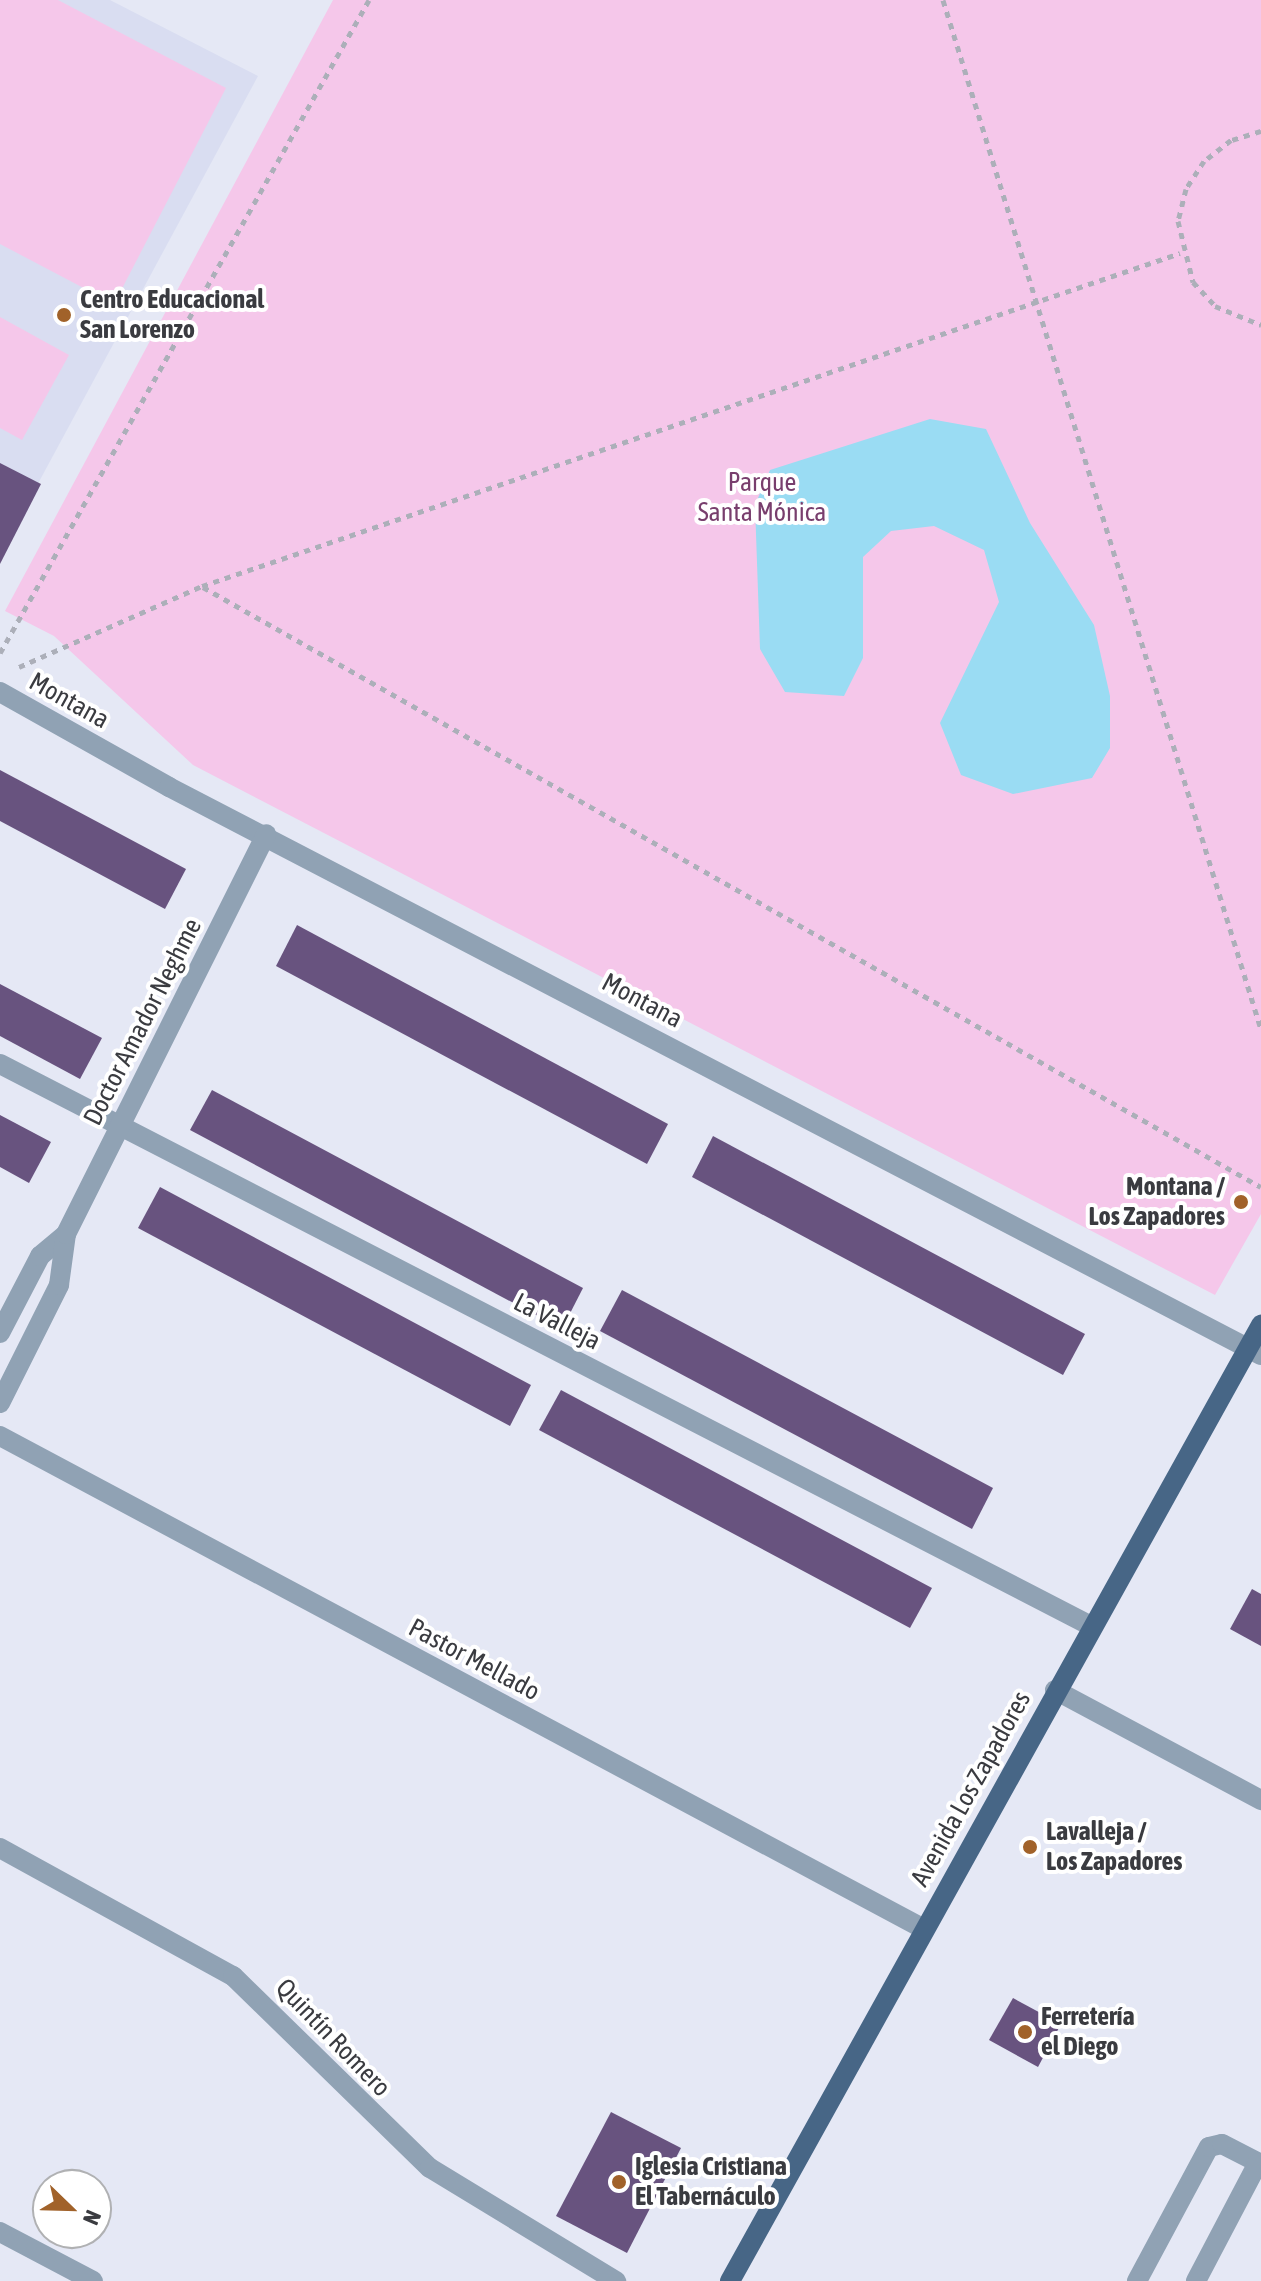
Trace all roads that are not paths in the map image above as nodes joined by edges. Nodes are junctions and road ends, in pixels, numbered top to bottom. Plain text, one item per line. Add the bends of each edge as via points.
1 (0, 692) edge
2 (266, 834) junction
3 (0, 1064) edge
4 (120, 1125) junction
5 (66, 1234) junction
6 (1261, 1325) edge
7 (0, 1333) edge
8 (1254, 1351) edge
9 (0, 1403) edge
10 (0, 1436) edge
11 (1091, 1626) junction
12 (1055, 1690) junction
13 (1261, 1800) edge
14 (0, 1848) edge
15 (924, 1929) junction
16 (1260, 2163) edge
17 (0, 2232) edge
18 (93, 2281) edge
19 (616, 2281) edge
20 (730, 2281) edge
21 (1137, 2281) edge
22 (1196, 2281) edge

1 - 2 street, Montana
2 - 4 street, Doctor Amador Neghme
2 - 8 street, Montana
3 - 4 street, La Valleja
4 - 5 street, Doctor Amador Neghme
4 - 11 street, La Valleja
5 - 7 street, Doctor Amador Neghme via 40,1256
5 - 9 street, Doctor Amador Neghme via 59,1285
6 - 8 main road, Avenida Los Zapadores
8 - 11 main road, Avenida Los Zapadores
10 - 15 street, Pastor Mellado
11 - 12 main road, Avenida Los Zapadores
12 - 13 street
12 - 15 main road, Avenida Los Zapadores
14 - 19 street, Quintín Romero via 233,1976 430,2168
15 - 20 main road, Avenida Los Zapadores
16 - 21 street via 1222,2144 1209,2147
16 - 22 street
17 - 18 street

